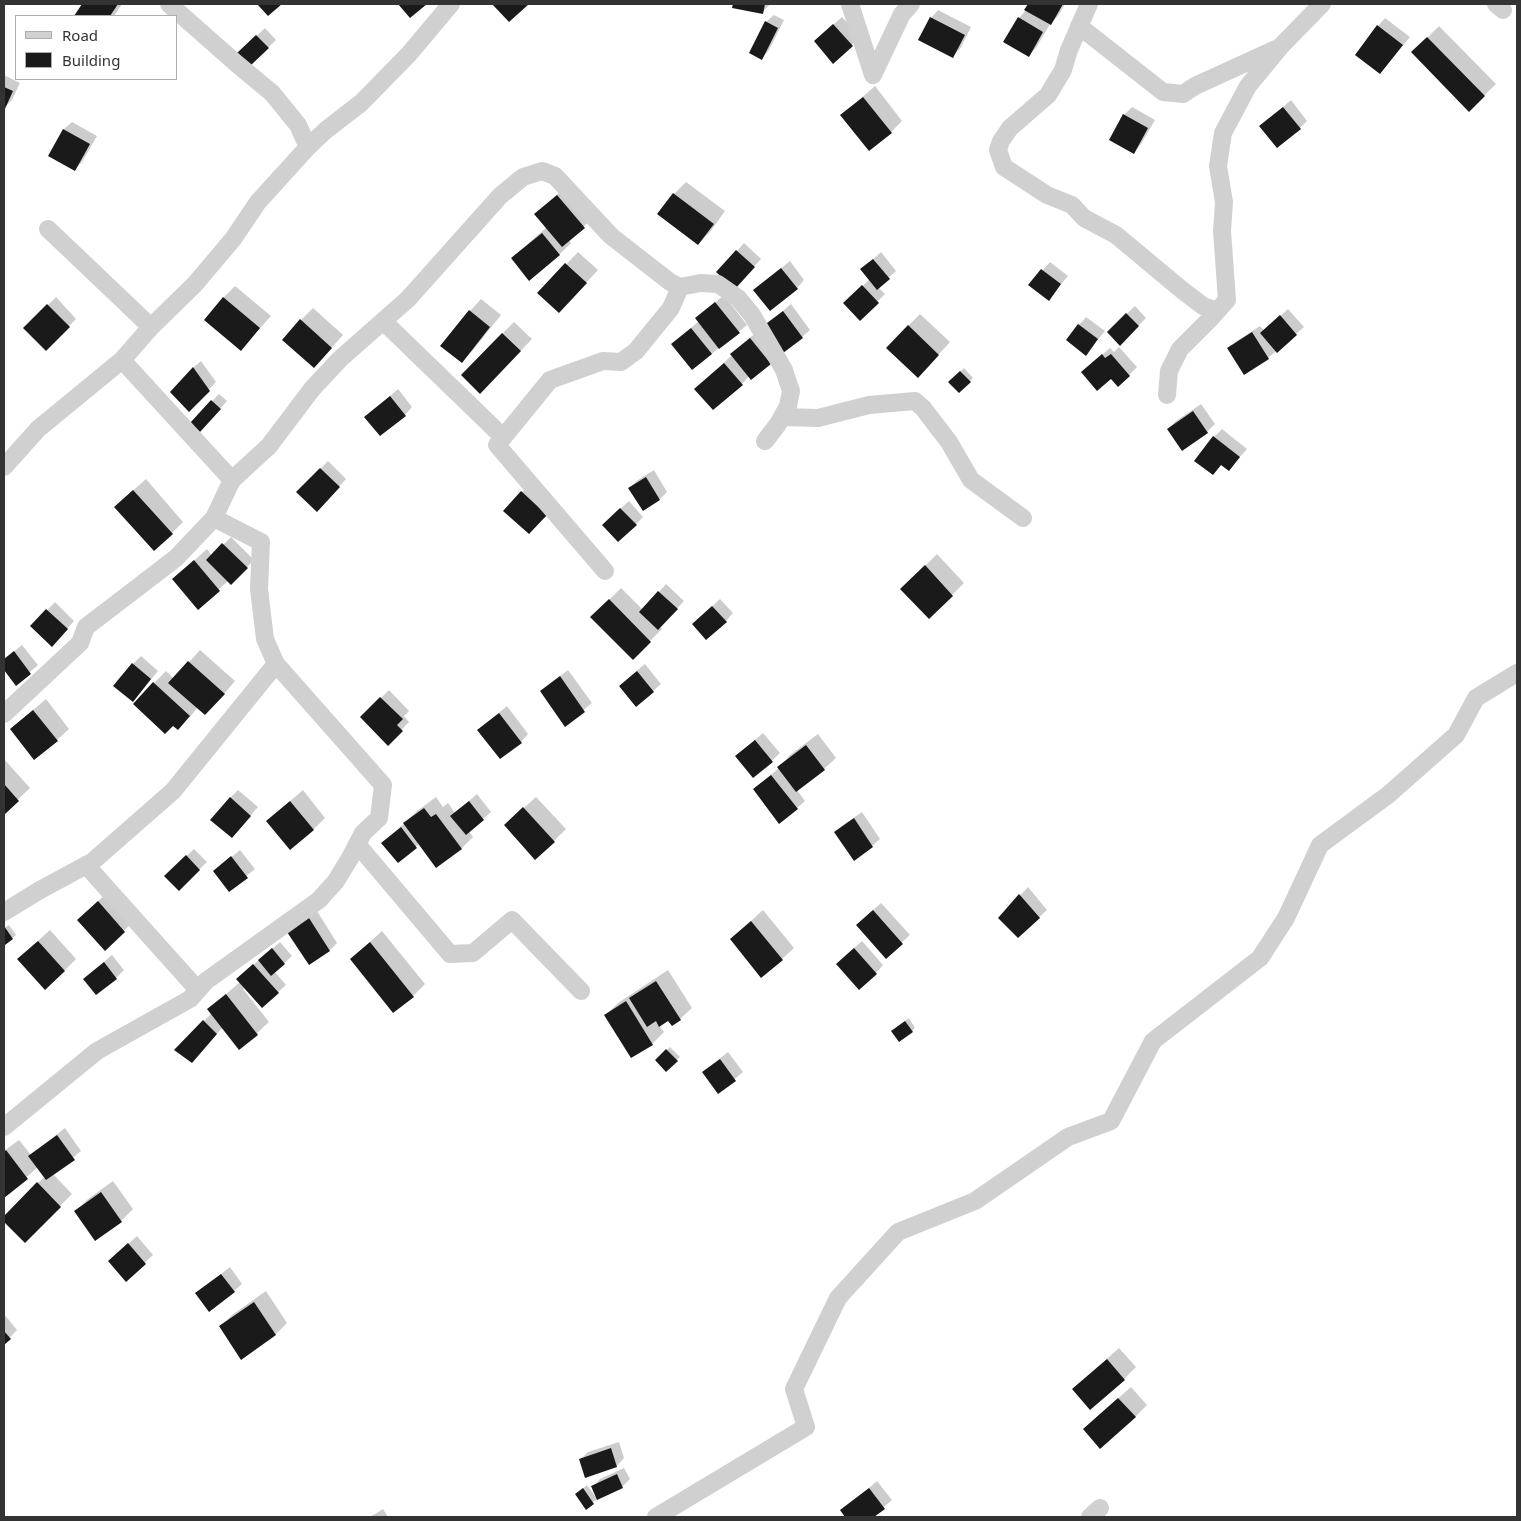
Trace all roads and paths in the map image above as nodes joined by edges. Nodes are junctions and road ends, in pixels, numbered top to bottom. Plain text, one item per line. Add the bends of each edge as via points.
1 (170, 4) edge
2 (450, 4) edge
3 (850, 4) edge
4 (911, 4) edge
5 (1089, 4) edge
6 (1322, 4) edge
7 (1079, 26) junction
8 (1281, 46) junction
9 (308, 147) junction
10 (48, 229) dead end
11 (680, 287) junction
12 (1217, 311) junction
13 (383, 321) junction
14 (152, 327) junction
15 (122, 360) junction
16 (1167, 395) dead end
17 (782, 417) junction
18 (503, 437) junction
19 (764, 441) dead end
20 (4, 467) edge
21 (232, 480) junction
22 (214, 518) junction
23 (1023, 518) dead end
24 (605, 571) dead end
25 (276, 664) junction
26 (1517, 672) edge
27 (4, 714) edge
28 (357, 844) junction
29 (86, 865) junction
30 (4, 912) edge
31 (198, 990) junction
32 (581, 991) dead end
33 (4, 1127) edge
34 (656, 1517) edge

1 - 9 street via 272,93 298,125
2 - 9 street via 409,54 361,103
3 - 4 street via 873,75 902,14
5 - 7 street
6 - 8 street
7 - 8 street via 1163,92 1183,94
7 - 12 street via 1063,70 1048,95 1010,128 1001,141 998,150 1004,167 1047,195 1072,205 1084,218 1116,234 1182,290 1203,306
8 - 12 street via 1248,86 1223,133 1218,166 1224,202 1222,231 1227,300
9 - 14 street via 258,202 233,239 195,284
10 - 14 street
11 - 13 street via 611,236 555,176 542,171 523,177 500,196 408,299
11 - 17 street via 718,284 738,298 784,370 791,391
11 - 18 street via 671,308 636,351 621,362 604,361 550,380
12 - 16 street via 1180,349 1168,371
13 - 18 street
13 - 21 street via 340,359 312,389 270,446
14 - 15 street
15 - 20 street via 38,429
15 - 21 street
17 - 19 street
17 - 23 street via 818,418 869,405 915,402 949,442 971,480
18 - 24 street via 497,445
21 - 22 street
22 - 25 street via 261,542 259,589 265,639
22 - 27 street via 176,558 86,627 80,643
25 - 28 street via 383,785 379,818 363,833
25 - 29 street via 173,791
26 - 34 street via 1476,698 1456,735 1388,795 1320,845 1286,918 1260,958 1153,1041 1111,1121 1068,1138 975,1201 898,1232 838,1298 798,1380 794,1389 806,1428
28 - 31 street via 336,882 319,900
28 - 32 street via 450,954 474,953 512,920
29 - 30 street
29 - 31 street
31 - 33 street via 190,999 96,1051

